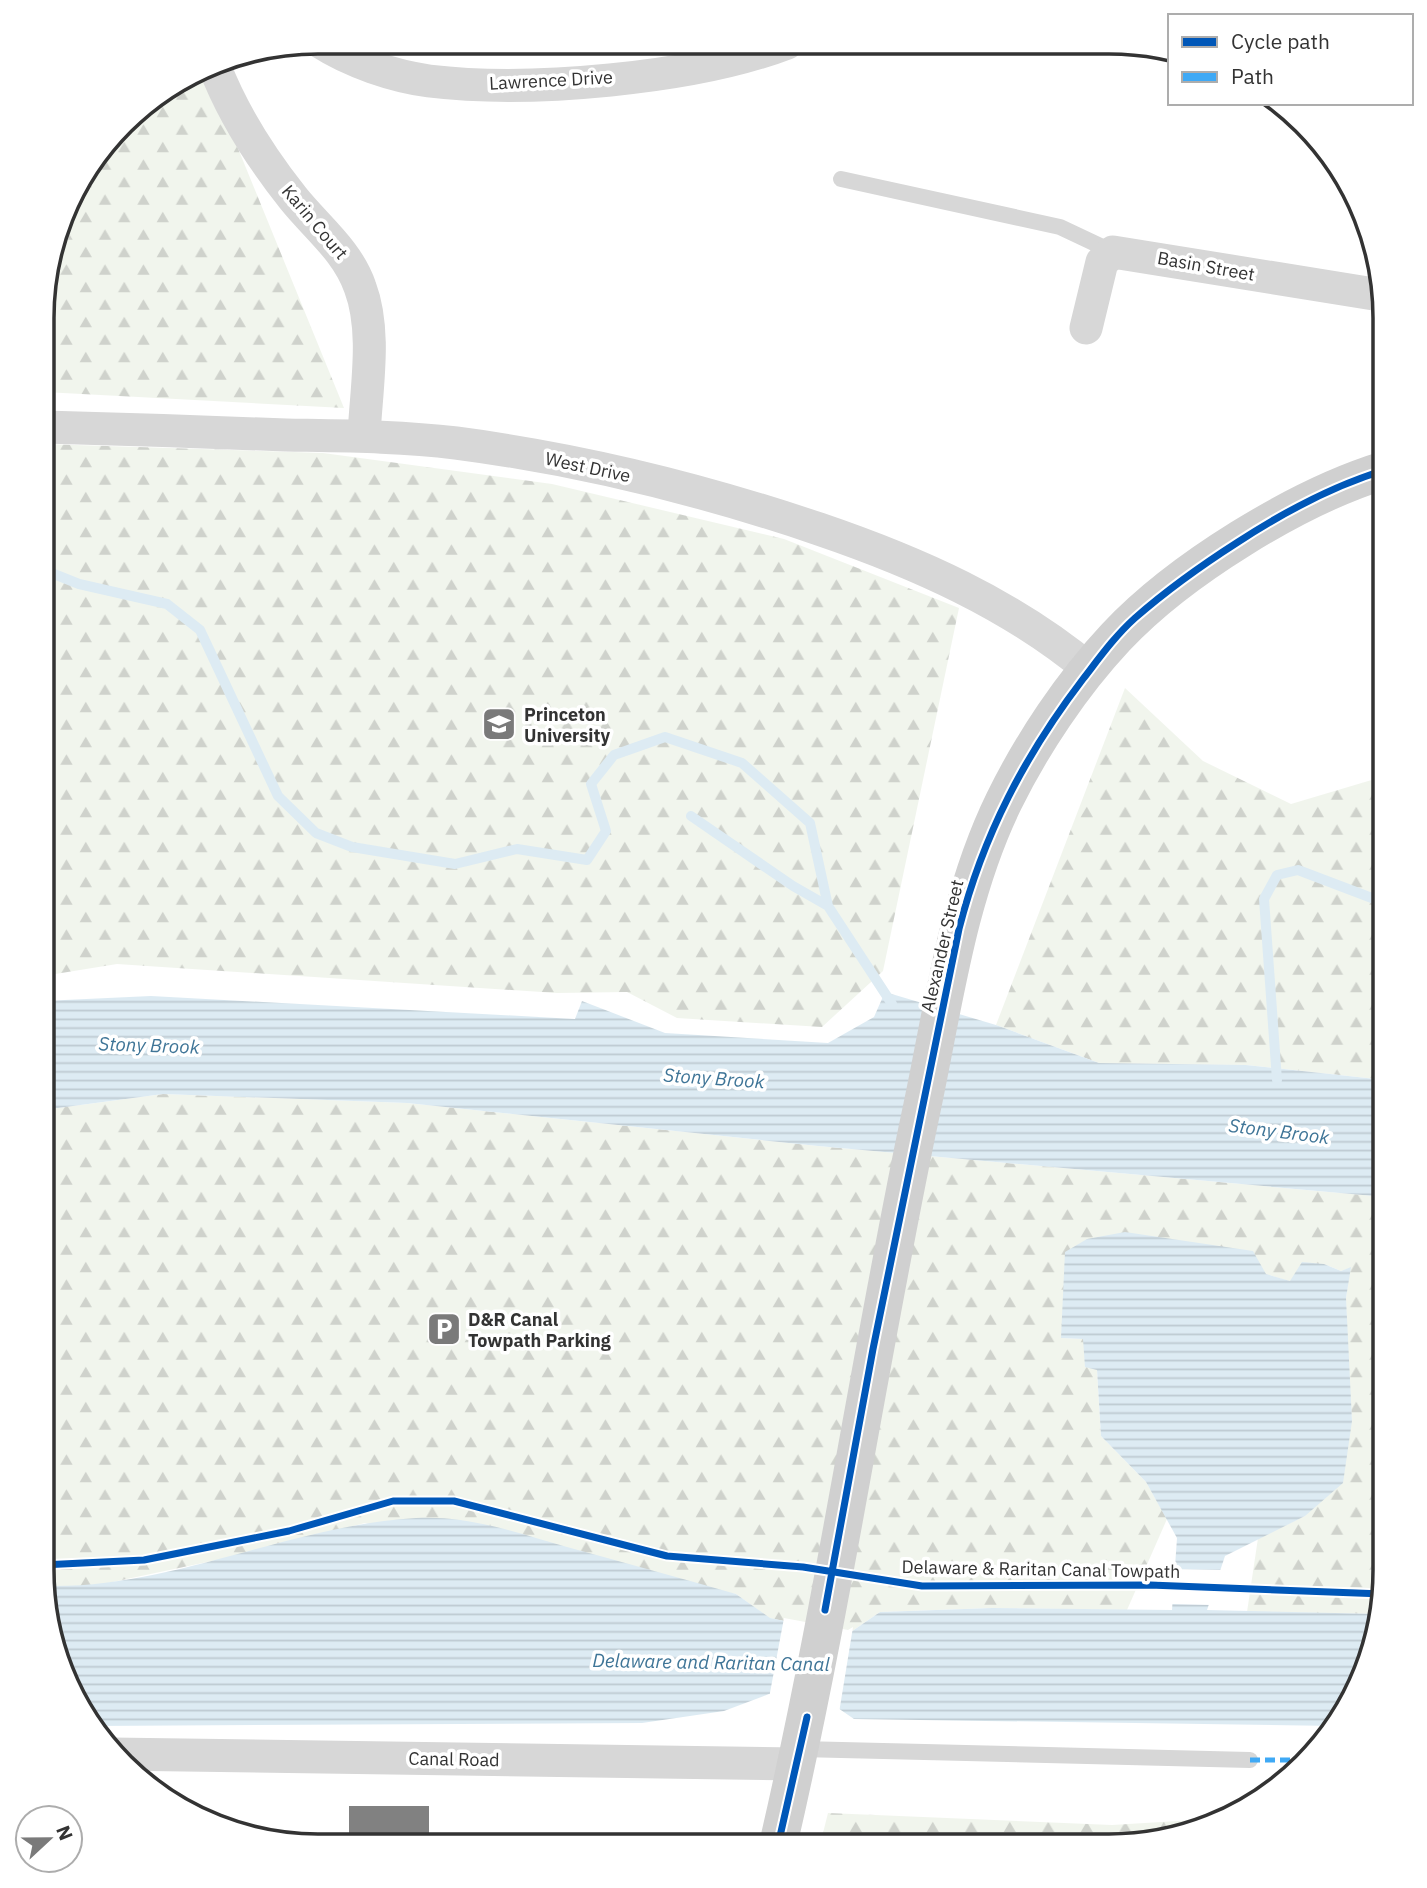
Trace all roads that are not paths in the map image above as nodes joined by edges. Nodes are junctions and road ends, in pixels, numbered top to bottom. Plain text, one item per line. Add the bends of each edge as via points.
1 (346, 54) edge
2 (748, 54) edge
3 (218, 73) edge
4 (841, 179) dead end
5 (1113, 252) junction
6 (1371, 294) edge
7 (1086, 328) dead end
8 (54, 427) edge
9 (364, 436) junction
10 (1373, 475) edge
11 (1090, 670) junction
12 (801, 1743) junction
13 (128, 1754) edge
14 (1251, 1760) dead end
15 (780, 1834) edge

1 - 2 street, Lawrence Drive via 371,66 428,80 493,84 649,75
3 - 9 street, Karin Court via 257,146 293,198 346,257 361,289 369,328
4 - 5 lane via 1060,227
5 - 6 street, Basin Street
5 - 7 street via 1102,262
8 - 9 street, West Drive
9 - 11 street, West Drive via 454,443 542,457 745,504 858,542 946,579 1032,626
10 - 11 main road, Alexander Street via 1292,509 1218,555 1134,619
11 - 12 main road, Alexander Street via 1048,727 1001,807 967,896 905,1189
12 - 13 street, Canal Road
12 - 14 lane
12 - 15 main road, Alexander Street

